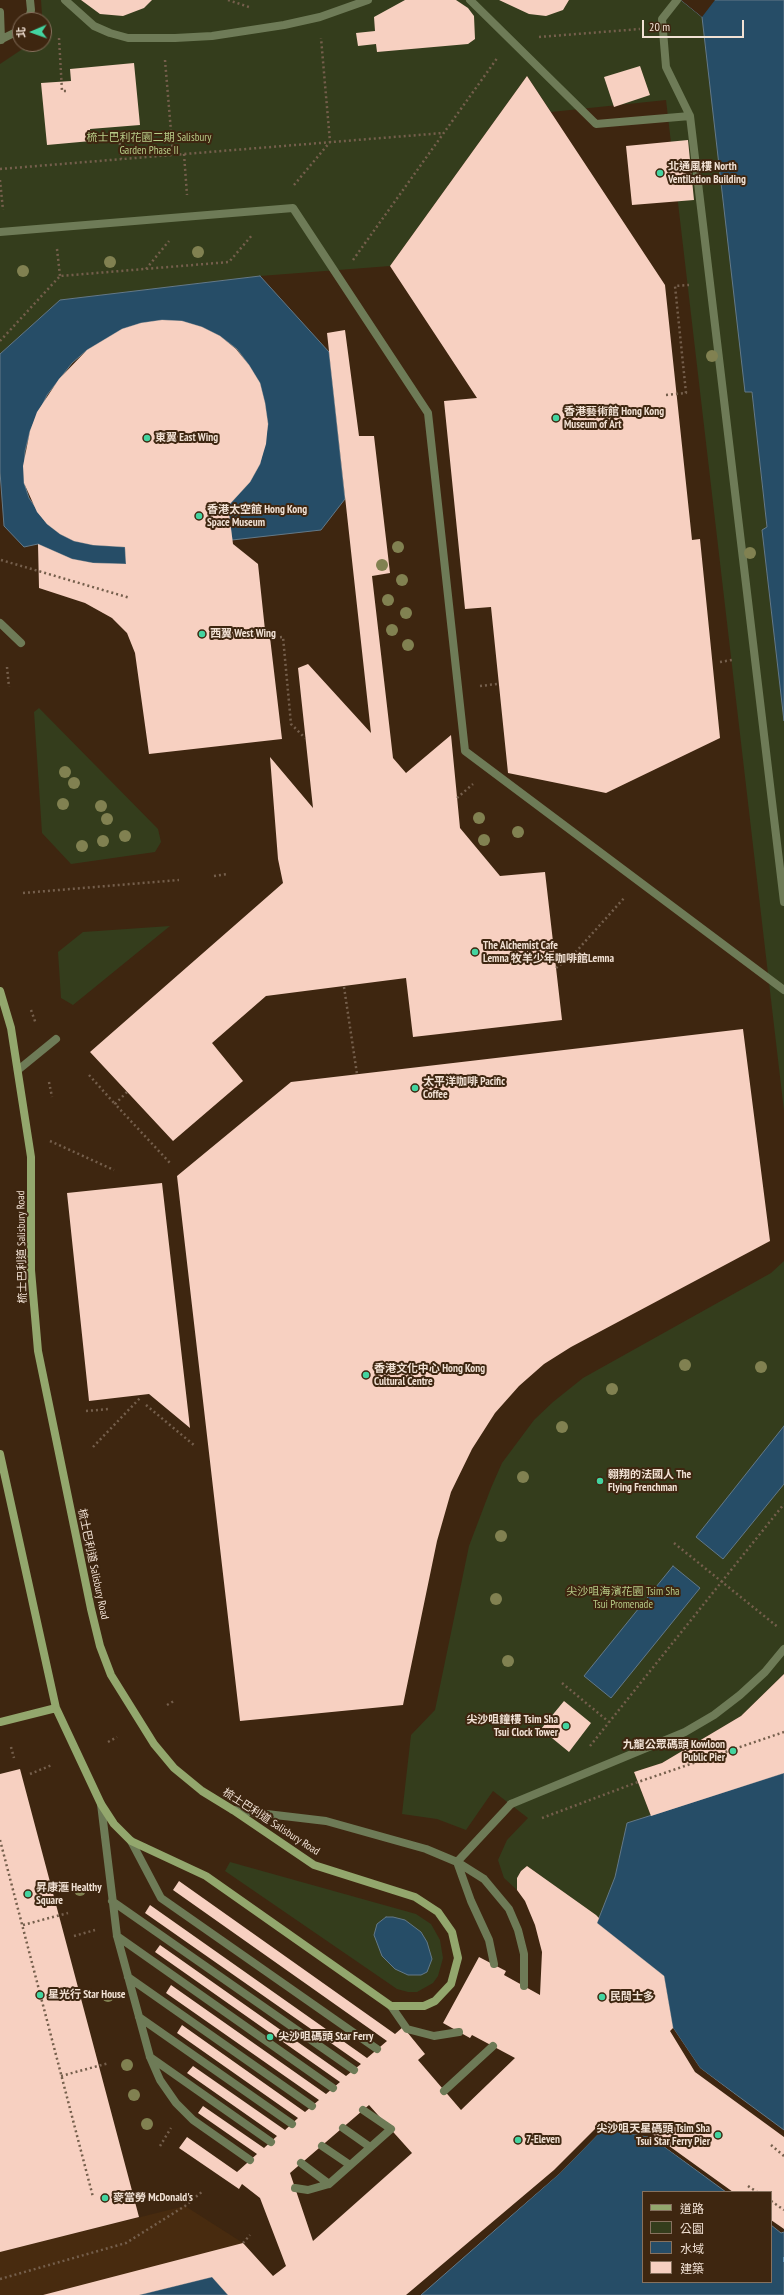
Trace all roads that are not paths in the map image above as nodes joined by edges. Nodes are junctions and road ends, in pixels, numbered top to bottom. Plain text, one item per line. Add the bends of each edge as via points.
1 (30, 0) edge
2 (66, 0) edge
3 (368, 0) edge
4 (470, 0) edge
5 (677, 0) edge
6 (0, 12) edge
7 (31, 12) edge
8 (12, 34) edge
9 (0, 40) edge
10 (690, 116) junction
11 (2, 232) edge
12 (0, 623) edge
13 (21, 643) dead end
14 (784, 902) edge
15 (784, 990) edge
16 (0, 991) edge
17 (56, 1039) dead end
18 (18, 1070) junction
19 (0, 1454) edge
20 (784, 1649) edge
21 (56, 1708) junction
22 (0, 1722) edge
23 (101, 1804) junction
24 (233, 1810) junction
25 (131, 1841) junction
26 (457, 1862) junction
27 (112, 1901) junction
28 (117, 1936) junction
29 (494, 1964) dead end
30 (128, 1977) junction
31 (524, 1986) dead end
32 (391, 2006) junction
33 (138, 2017) junction
34 (459, 2032) dead end
35 (493, 2046) dead end
36 (377, 2049) dead end
37 (150, 2057) junction
38 (354, 2070) dead end
39 (333, 2088) dead end
40 (444, 2090) dead end
41 (312, 2106) dead end
42 (363, 2110) dead end
43 (292, 2124) dead end
44 (343, 2128) dead end
45 (271, 2142) dead end
46 (322, 2146) dead end
47 (370, 2147) junction
48 (250, 2160) dead end
49 (301, 2163) dead end
50 (350, 2165) junction
51 (329, 2184) junction
52 (295, 2188) dead end

1 - 7 street
2 - 3 street via 79,15 110,33 128,38 163,38 248,32 320,17
4 - 10 street via 596,124
5 - 10 street via 662,19 666,67
6 - 9 street
8 - 9 street
10 - 14 street
11 - 15 street via 293,208 428,414 465,751
12 - 13 street
16 - 18 street, 梳士巴利道 Salisbury Road via 11,1028
17 - 18 street
18 - 24 street, 梳士巴利道 Salisbury Road via 31,1157 31,1270 38,1351 100,1646 111,1675 154,1744 174,1768 202,1792
19 - 21 street
20 - 26 street via 765,1672 740,1695 714,1715 685,1732 511,1804
21 - 22 street
21 - 23 street
23 - 25 street via 114,1824
23 - 27 street
24 - 26 street via 326,1821 426,1849
24 - 32 street, 梳士巴利道 Salisbury Road via 314,1865 415,1897 433,1908 446,1921 457,1945 458,1958 451,1984 435,2001 424,2006
25 - 32 street via 206,1876
25 - 36 street via 161,1898
26 - 29 street via 470,1901 489,1940
26 - 31 street via 484,1879 509,1909 524,1954
27 - 28 street
27 - 38 street
28 - 30 street
28 - 39 street
30 - 33 street
30 - 41 street
32 - 34 street via 407,2029 434,2036
33 - 37 street
33 - 43 street
35 - 40 street
37 - 45 street
37 - 48 street via 160,2080 179,2106 193,2120
42 - 47 street via 391,2129
44 - 47 street
46 - 50 street
47 - 50 street
49 - 51 street
50 - 51 street
51 - 52 street via 308,2190

